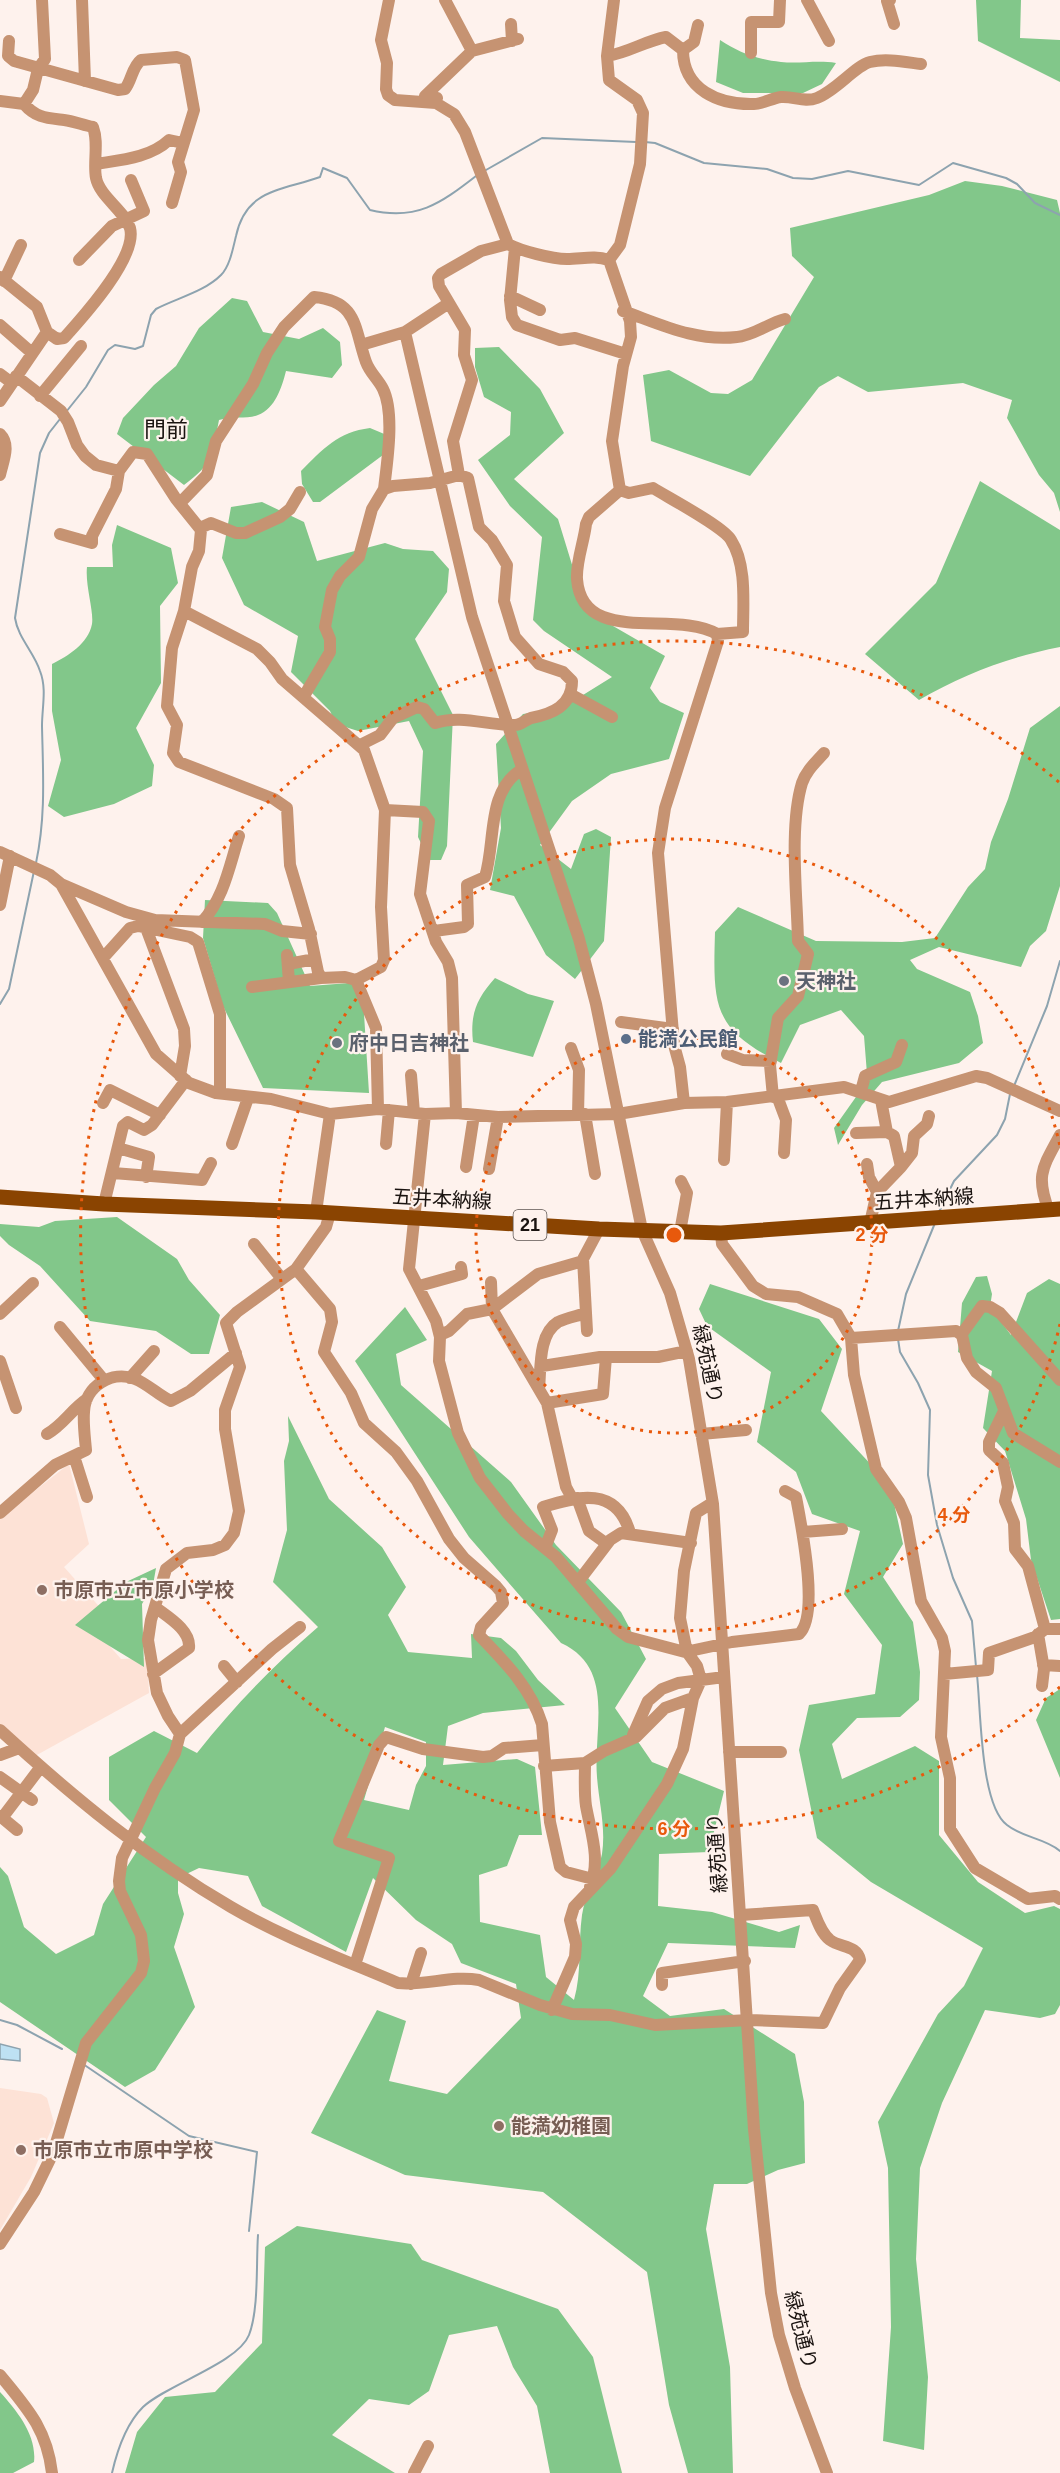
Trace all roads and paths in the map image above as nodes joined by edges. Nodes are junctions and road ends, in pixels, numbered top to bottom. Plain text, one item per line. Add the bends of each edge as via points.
1 (42, 0) edge
2 (82, 0) edge
3 (389, 0) edge
4 (445, 0) edge
5 (614, 0) edge
6 (780, 0) edge
7 (807, 0) edge
8 (890, 0) edge
9 (511, 24) dead end
10 (894, 24) dead end
11 (698, 26) dead end
12 (829, 41) dead end
13 (9, 42) dead end
14 (683, 50) junction
15 (472, 51) junction
16 (751, 53) dead end
17 (607, 56) junction
18 (921, 64) dead end
19 (41, 67) junction
20 (85, 81) junction
21 (0, 101) edge
22 (24, 104) junction
23 (442, 106) junction
24 (183, 143) junction
25 (96, 164) junction
26 (131, 180) dead end
27 (172, 203) dead end
28 (124, 219) junction
29 (21, 245) dead end
30 (512, 246) junction
31 (79, 260) dead end
32 (609, 260) junction
33 (2, 279) edge
34 (510, 296) junction
35 (449, 303) junction
36 (540, 310) dead end
37 (623, 311) junction
38 (785, 319) dead end
39 (0, 325) edge
40 (47, 332) junction
41 (405, 332) junction
42 (361, 345) junction
43 (81, 346) dead end
44 (32, 353) junction
45 (626, 354) junction
46 (0, 374) edge
47 (14, 380) junction
48 (40, 396) junction
49 (0, 401) edge
50 (0, 434) edge
51 (119, 471) junction
52 (0, 475) edge
53 (459, 475) junction
54 (439, 481) junction
55 (384, 489) junction
56 (620, 490) junction
57 (300, 492) dead end
58 (180, 503) junction
59 (200, 528) junction
60 (60, 534) dead end
61 (184, 611) junction
62 (717, 634) junction
63 (570, 694) junction
64 (304, 696) junction
65 (612, 717) dead end
66 (507, 725) junction
67 (360, 745) junction
68 (824, 753) dead end
69 (521, 770) junction
70 (385, 810) junction
71 (239, 836) dead end
72 (5, 854) edge
73 (61, 884) junction
74 (0, 905) edge
75 (202, 922) junction
76 (146, 928) junction
77 (434, 931) junction
78 (311, 934) junction
79 (103, 958) junction
80 (315, 959) junction
81 (321, 978) junction
82 (356, 980) junction
83 (289, 982) junction
84 (252, 987) dead end
85 (621, 1022) dead end
86 (673, 1029) junction
87 (902, 1045) dead end
88 (571, 1048) dead end
89 (727, 1054) dead end
90 (771, 1061) junction
91 (411, 1075) dead end
92 (183, 1078) junction
93 (861, 1091) junction
94 (220, 1093) junction
95 (775, 1096) junction
96 (248, 1098) junction
97 (881, 1100) junction
98 (684, 1102) junction
99 (727, 1102) junction
100 (103, 1103) dead end
101 (384, 1110) junction
102 (1060, 1111) edge
103 (456, 1113) junction
104 (330, 1114) junction
105 (419, 1114) junction
106 (474, 1114) junction
107 (582, 1114) junction
108 (618, 1114) junction
109 (160, 1115) junction
110 (929, 1116) dead end
111 (498, 1117) junction
112 (887, 1132) junction
113 (856, 1133) dead end
114 (1060, 1135) edge
115 (232, 1144) dead end
116 (386, 1144) dead end
117 (118, 1148) junction
118 (784, 1153) dead end
119 (724, 1160) dead end
120 (211, 1163) dead end
121 (867, 1164) dead end
122 (466, 1167) dead end
123 (901, 1167) junction
124 (489, 1169) dead end
125 (113, 1173) junction
126 (595, 1173) dead end
127 (146, 1177) junction
128 (681, 1180) dead end
129 (877, 1192) junction
130 (0, 1197) edge
131 (104, 1204) junction
132 (1054, 1210) edge
133 (323, 1212) junction
134 (413, 1219) junction
135 (870, 1224) junction
136 (599, 1229) junction
137 (642, 1230) junction
138 (680, 1232) junction
139 (721, 1233) junction
140 (254, 1244) dead end
141 (583, 1261) junction
142 (461, 1267) dead end
143 (296, 1269) junction
144 (282, 1279) junction
145 (491, 1282) dead end
146 (33, 1283) dead end
147 (419, 1286) junction
148 (492, 1309) junction
149 (585, 1313) junction
150 (0, 1314) edge
151 (60, 1327) dead end
152 (587, 1331) dead end
153 (440, 1335) junction
154 (961, 1335) junction
155 (851, 1338) junction
156 (154, 1351) dead end
157 (687, 1351) junction
158 (236, 1353) junction
159 (606, 1357) junction
160 (0, 1360) edge
161 (542, 1366) junction
162 (130, 1378) junction
163 (104, 1379) junction
164 (1060, 1380) edge
165 (539, 1389) junction
166 (87, 1399) junction
167 (547, 1403) junction
168 (16, 1407) dead end
169 (1004, 1412) junction
170 (746, 1430) dead end
171 (47, 1434) dead end
172 (701, 1434) junction
173 (74, 1456) junction
174 (1060, 1461) edge
175 (785, 1491) dead end
176 (87, 1497) dead end
177 (574, 1498) junction
178 (712, 1503) junction
179 (0, 1512) edge
180 (843, 1529) dead end
181 (803, 1532) junction
182 (630, 1533) junction
183 (691, 1543) junction
184 (607, 1544) junction
185 (545, 1548) junction
186 (578, 1582) junction
187 (155, 1607) junction
188 (300, 1627) dead end
189 (1060, 1629) edge
190 (1042, 1632) junction
191 (722, 1645) junction
192 (687, 1652) junction
193 (1043, 1665) junction
194 (224, 1666) dead end
195 (1060, 1666) edge
196 (153, 1674) junction
197 (944, 1674) junction
198 (724, 1677) junction
199 (701, 1680) junction
200 (237, 1682) junction
201 (1042, 1686) dead end
202 (693, 1698) junction
203 (0, 1731) edge
204 (180, 1734) junction
205 (632, 1739) junction
206 (543, 1745) junction
207 (19, 1748) junction
208 (729, 1752) junction
209 (781, 1752) dead end
210 (0, 1755) edge
211 (585, 1763) junction
212 (544, 1766) junction
213 (40, 1768) junction
214 (0, 1777) edge
215 (21, 1792) junction
216 (32, 1800) dead end
217 (1, 1817) edge
218 (17, 1830) dead end
219 (129, 1839) junction
220 (591, 1885) junction
221 (1060, 1899) edge
222 (741, 1915) junction
223 (422, 1953) dead end
224 (744, 1961) junction
225 (356, 1965) junction
226 (411, 1984) junction
227 (662, 1985) dead end
228 (552, 2010) junction
229 (749, 2020) junction
230 (0, 2244) edge
231 (0, 2375) edge
232 (428, 2446) dead end
233 (52, 2473) edge
234 (414, 2473) edge
235 (827, 2473) edge

1 - 19 street via 45,59
2 - 20 street
3 - 23 street via 381,40 387,63 388,95 395,100
4 - 15 street
5 - 17 street
6 - 16 street via 779,22 751,22
7 - 12 street
8 - 10 street via 887,1
9 - 15 street via 515,40
11 - 14 street via 694,42
13 - 19 street via 10,59
14 - 17 street via 666,37
14 - 18 street via 685,71 698,88 735,103 757,104 782,97 815,99 870,63
15 - 23 street via 428,90 425,96 440,98
17 - 32 street via 609,80 637,100 643,113 640,164 620,245
19 - 20 street
19 - 22 street
20 - 24 street via 125,89 141,60 185,60 194,110
21 - 22 street
22 - 25 street via 48,120 93,127
23 - 30 street via 454,114 465,132
24 - 25 street via 169,140 160,148 134,157
24 - 27 street via 178,162 181,172
25 - 28 street via 96,180
26 - 28 street via 144,211
28 - 31 street
28 - 40 street via 130,229 129,242 105,288 64,338 57,339
29 - 33 street
30 - 32 street via 567,259
30 - 34 street
30 - 35 street via 481,251 441,274 439,286
32 - 37 street
33 - 40 street via 37,307
34 - 36 street
34 - 45 street via 517,325 560,340 574,338
35 - 41 street
35 - 53 street via 465,330 464,356 472,380 453,441
37 - 38 street via 687,334 717,337 739,337
37 - 45 street via 631,337
39 - 44 street
40 - 44 street
41 - 42 street
41 - 54 street, 緑苑通り
42 - 55 street via 370,372 383,388 386,399 390,442
42 - 58 street via 354,319 343,305 327,298 314,297 307,302 284,327 216,441 207,475
43 - 48 street
44 - 47 street
45 - 56 street via 612,441
46 - 47 street
47 - 48 street
47 - 49 street
48 - 51 street via 61,411 85,456 96,465
50 - 52 street via 6,441
51 - 58 street via 133,452 147,454
51 - 60 street via 116,489 92,536 93,543
53 - 54 street
53 - 63 street via 468,478 479,527 507,565 504,601 515,637 539,664 572,681
54 - 55 street
54 - 66 street, 緑苑通り via 471,617
55 - 64 street via 372,509 359,557 332,590 326,627 330,652
56 - 62 street via 629,493 653,488 731,538 739,560 743,632
56 - 62 street via 586,524 577,571 583,601 596,616 614,622 677,622
57 - 59 street via 280,517 245,533 211,523
58 - 59 street
59 - 61 street via 199,551
61 - 64 street via 257,649 282,680
61 - 78 street via 172,648 167,706 177,725 174,758 287,808 290,865
62 - 86 street via 718,645 665,808 658,853
63 - 65 street
63 - 66 street via 548,716 529,719 518,726
64 - 67 street via 341,733
66 - 67 street via 445,720 435,723 424,709 417,707 393,718 380,735
66 - 69 street, 緑苑通り
67 - 70 street
68 - 90 street via 805,777 796,814 798,941 808,954 798,996 778,1018
69 - 77 street via 510,777 495,809 484,877 467,885 468,924
69 - 108 street, 緑苑通り via 579,939
70 - 77 street via 418,811 428,816 420,894
70 - 82 street via 381,885 384,960 381,967
71 - 75 street via 215,908
72 - 73 street
72 - 74 street
73 - 75 street via 154,920
73 - 79 street
75 - 78 street via 265,924 282,931
76 - 79 street via 130,928
76 - 92 street via 184,1029
76 - 94 street via 198,942 220,1014
77 - 103 street via 435,942 448,962 452,978
78 - 80 street
79 - 92 street via 156,1054
80 - 81 street
80 - 83 street via 288,960
81 - 82 street
81 - 83 street
82 - 101 street via 376,1028
83 - 84 street
85 - 86 street
86 - 98 street
87 - 93 street via 896,1062 866,1076
88 - 107 street via 579,1070
89 - 90 street via 743,1060
90 - 95 street
91 - 105 street
92 - 94 street
92 - 109 street
93 - 95 street via 844,1087
93 - 97 street
94 - 96 street
95 - 99 street
95 - 118 street via 786,1120
96 - 104 street via 271,1099
96 - 115 street
97 - 102 street via 889,1102 922,1094 976,1076
97 - 112 street
98 - 99 street
98 - 108 street
99 - 119 street
100 - 109 street via 110,1090
101 - 104 street
101 - 105 street
101 - 116 street
103 - 105 street
103 - 106 street
104 - 133 street
105 - 134 street
106 - 111 street
106 - 122 street
107 - 108 street
107 - 111 street
107 - 126 street
108 - 137 street, 緑苑通り
109 - 117 street via 144,1130 125,1123
110 - 123 street via 927,1124 914,1136 912,1153
111 - 124 street
112 - 113 street
112 - 123 street via 894,1136
114 - 132 street via 1040,1180
117 - 125 street
117 - 127 street via 149,1157
120 - 127 street via 202,1180
121 - 129 street
123 - 129 street
125 - 127 street
125 - 131 street
128 - 138 street via 687,1193
129 - 135 street
130 - 131 main road, 五井本納線 / 21
131 - 133 main road, 五井本納線 / 21
132 - 135 main road, 五井本納線 / 21
133 - 134 main road, 五井本納線 / 21
133 - 143 street via 326,1227
134 - 136 main road, 五井本納線 / 21
134 - 147 street via 409,1269
135 - 139 main road, 五井本納線 / 21
136 - 137 main road, 五井本納線 / 21
136 - 141 street
137 - 138 main road, 五井本納線 / 21
137 - 157 street, 緑苑通り via 670,1293
138 - 139 main road, 五井本納線 / 21
139 - 155 street via 722,1244 753,1286 766,1294 798,1297 837,1314
140 - 144 street
141 - 148 street via 538,1274
141 - 149 street
142 - 147 street via 462,1274
143 - 144 street
143 - 206 street via 330,1309 332,1322 324,1352 351,1393 364,1423 396,1452 464,1558 501,1592 503,1603 481,1627 479,1635 518,1676 539,1712
144 - 158 street via 226,1323
145 - 148 street
146 - 150 street
147 - 153 street
148 - 153 street via 467,1314
148 - 165 street
149 - 152 street
149 - 161 street via 558,1323 549,1331
151 - 163 street
153 - 185 street via 440,1361 464,1448 480,1478 508,1514
154 - 155 street via 956,1331
154 - 164 street via 982,1306 990,1307 1000,1313
154 - 169 street via 967,1358 976,1372 996,1388
155 - 197 street via 854,1375 876,1469 906,1518 921,1601 942,1638
156 - 162 street
157 - 159 street via 658,1357
157 - 172 street, 緑苑通り
158 - 162 street via 190,1391 171,1401
158 - 187 street via 240,1367 226,1403 225,1429 239,1510 234,1533 225,1545 187,1553 171,1563 163,1576
159 - 161 street
159 - 167 street via 603,1394
160 - 168 street
161 - 165 street
162 - 163 street via 116,1375
163 - 166 street
165 - 167 street
166 - 171 street
166 - 173 street via 86,1450
167 - 177 street via 566,1487
169 - 174 street via 1013,1433
169 - 190 street via 989,1450 1004,1463 1008,1487 1005,1501 1014,1523 1016,1549 1028,1566
170 - 172 street
172 - 178 street, 緑苑通り
173 - 176 street
173 - 179 street via 55,1465
175 - 181 street via 796,1497
177 - 182 street via 594,1498 613,1506 623,1515
177 - 184 street via 589,1531
177 - 185 street via 543,1507 552,1530
178 - 183 street via 696,1513
178 - 191 street, 緑苑通り
180 - 181 street
181 - 191 street via 807,1560 806,1628 786,1637
182 - 183 street
182 - 184 street via 621,1533
183 - 192 street via 680,1598
184 - 186 street
185 - 186 street
186 - 192 street via 628,1637
187 - 196 street via 148,1640
187 - 196 street via 186,1633 190,1642 189,1648
188 - 200 street
189 - 190 street
190 - 193 street
190 - 197 street via 989,1653 988,1670
191 - 192 street
191 - 198 street, 緑苑通り
192 - 199 street
193 - 195 street
193 - 201 street
194 - 200 street
196 - 204 street via 157,1693
197 - 221 street via 941,1737 950,1778 950,1829 975,1868 1028,1899
198 - 199 street
198 - 208 street, 緑苑通り
199 - 202 street
199 - 205 street via 662,1689 648,1701
200 - 204 street
202 - 205 street via 665,1708
202 - 220 street via 683,1749 667,1784 611,1868
203 - 207 street
204 - 219 street via 175,1753
205 - 211 street
206 - 212 street
206 - 225 street via 504,1748 483,1757 423,1749 386,1737 379,1745 339,1841 389,1858
207 - 210 street
207 - 213 street
208 - 209 street
208 - 222 street, 緑苑通り
211 - 212 street
211 - 220 street via 585,1795 595,1849
212 - 220 street via 560,1867
213 - 215 street
213 - 219 street
214 - 215 street
215 - 216 street
215 - 217 street
217 - 218 street
219 - 225 street via 231,1907
219 - 230 street via 118,1881 141,1935 141,1973 86,2043 52,2153 34,2192
220 - 228 street via 574,1907 570,1920 575,1957
222 - 224 street, 緑苑通り
222 - 229 street via 813,1910 824,1934 831,1941 854,1949 860,1960 840,1988 823,2023
223 - 226 street
224 - 227 street via 662,1973
224 - 229 street, 緑苑通り
225 - 226 street via 398,1983
226 - 228 street via 453,1978 479,1980
228 - 229 street via 610,2015 655,2025
229 - 235 street, 緑苑通り via 757,2162 771,2294 795,2388
231 - 233 street via 44,2434
232 - 234 street

